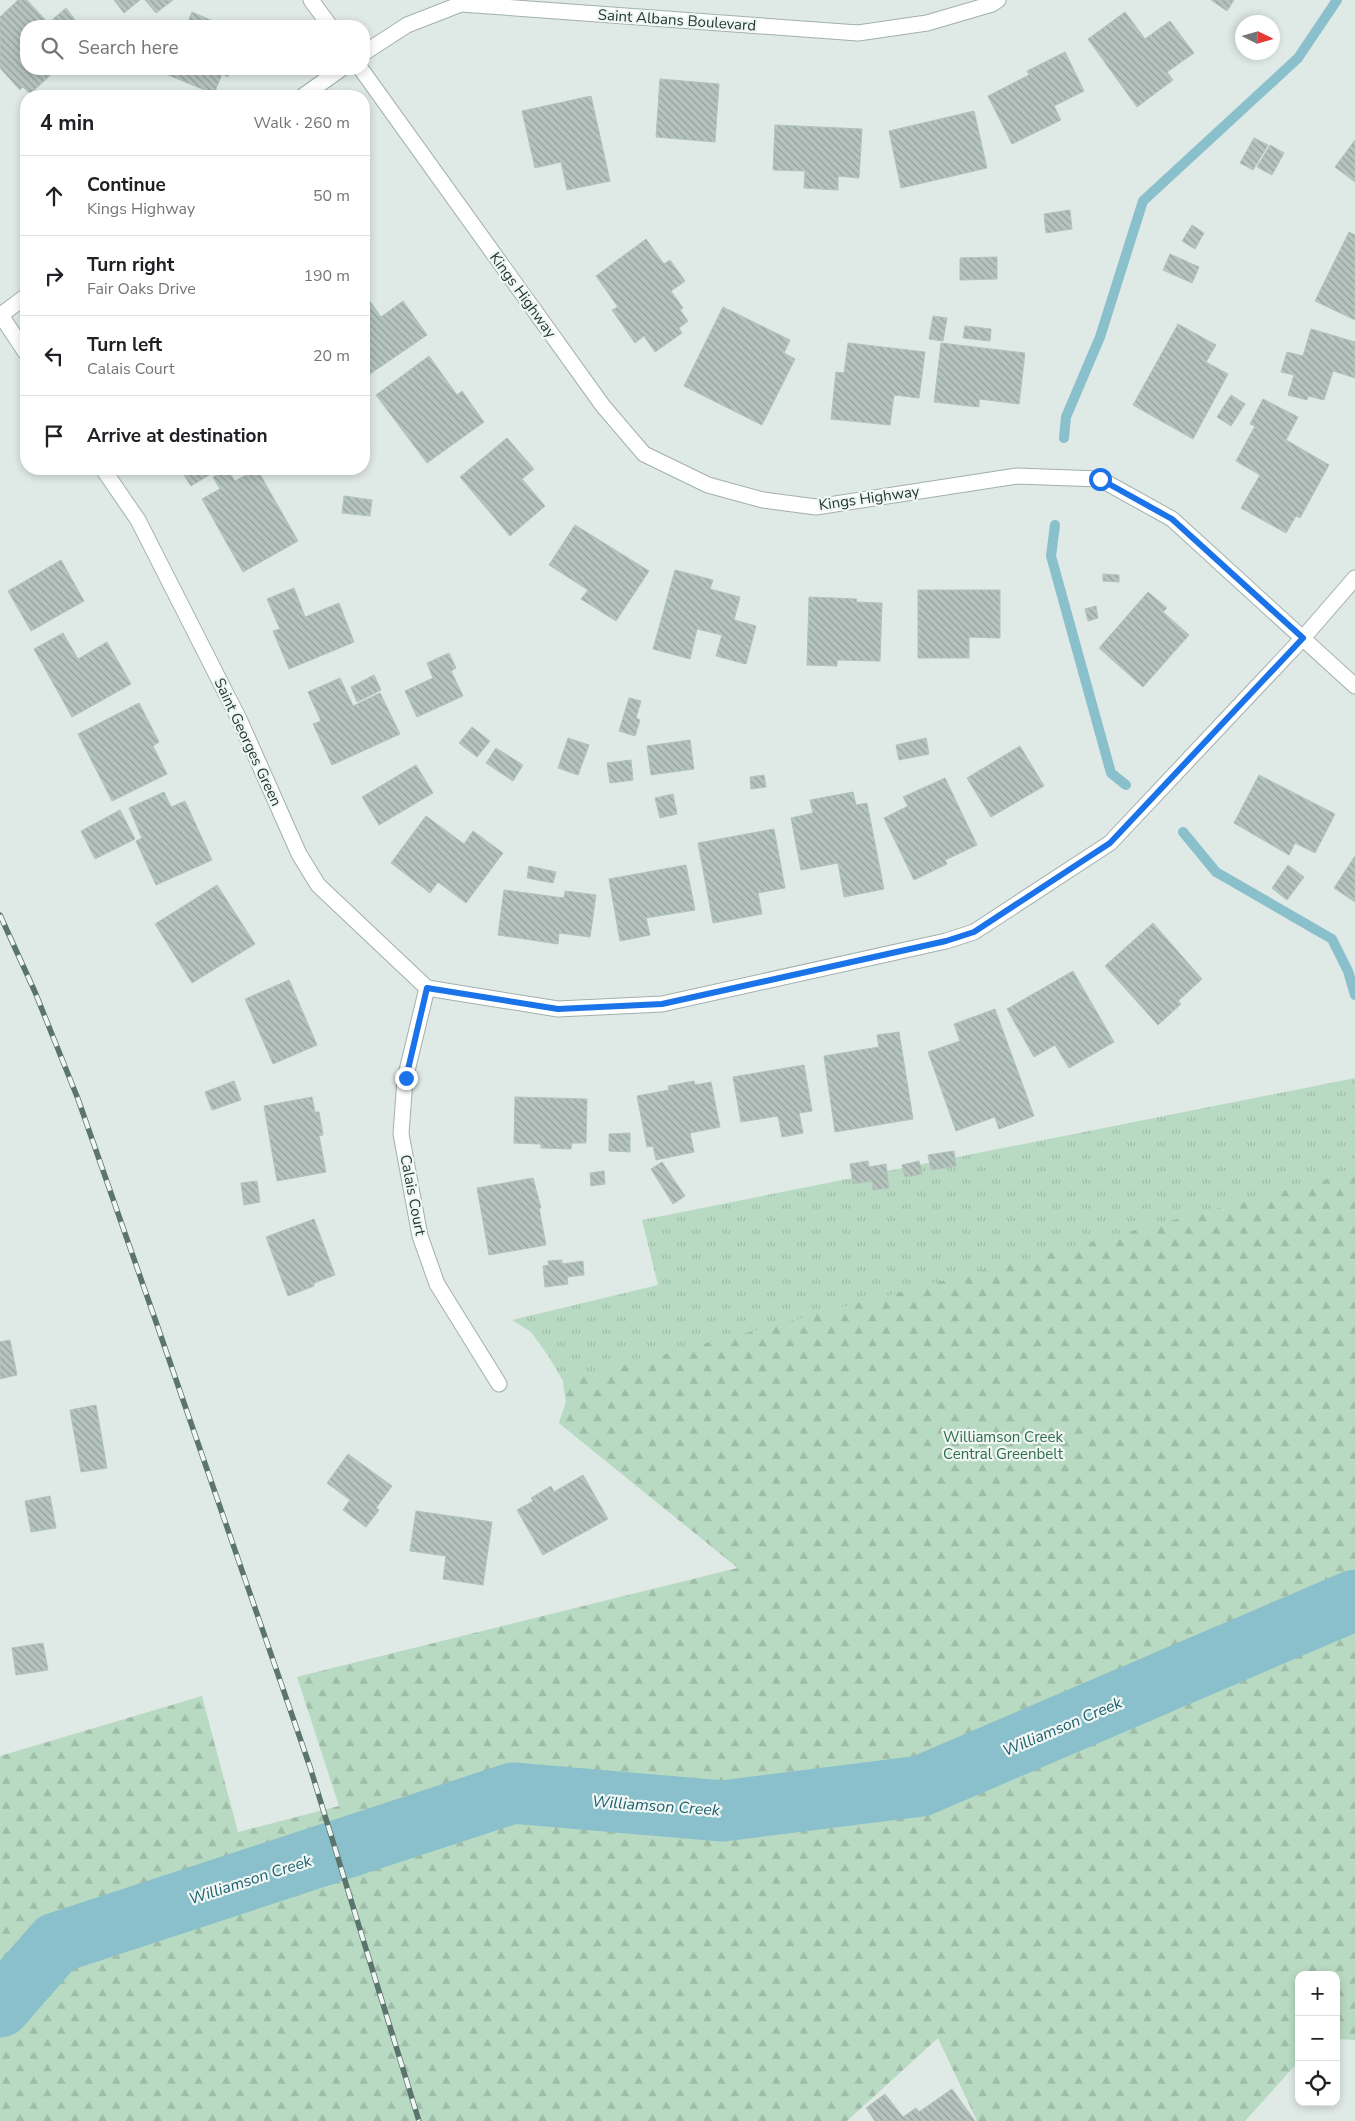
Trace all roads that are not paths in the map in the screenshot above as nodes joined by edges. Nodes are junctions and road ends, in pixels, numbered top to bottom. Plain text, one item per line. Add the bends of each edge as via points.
1 (311, 0) edge
2 (998, 0) edge
3 (326, 20) edge
4 (370, 49) edge
5 (333, 75) edge
6 (365, 75) edge
7 (311, 90) edge
8 (20, 300) edge
9 (0, 314) edge
10 (20, 344) edge
11 (108, 475) edge
12 (1355, 578) edge
13 (1303, 638) junction
14 (1355, 686) edge
15 (427, 988) junction
16 (499, 1384) dead end

1 - 3 street
2 - 4 street, Saint Albans Boulevard via 927,23 858,33 461,4 407,25
5 - 7 street
6 - 13 street, Kings Highway via 603,406 644,454 708,484 763,500 816,507 1017,476 1100,479 1172,519
8 - 9 street
9 - 10 street
11 - 15 street, Saint Georges Green via 138,520 240,720 299,854 318,885
12 - 13 street
13 - 14 street, Kings Highway
13 - 15 street via 1110,843 974,932 662,1004 558,1009
15 - 16 street, Calais Court via 406,1078 401,1134 420,1236 437,1284

